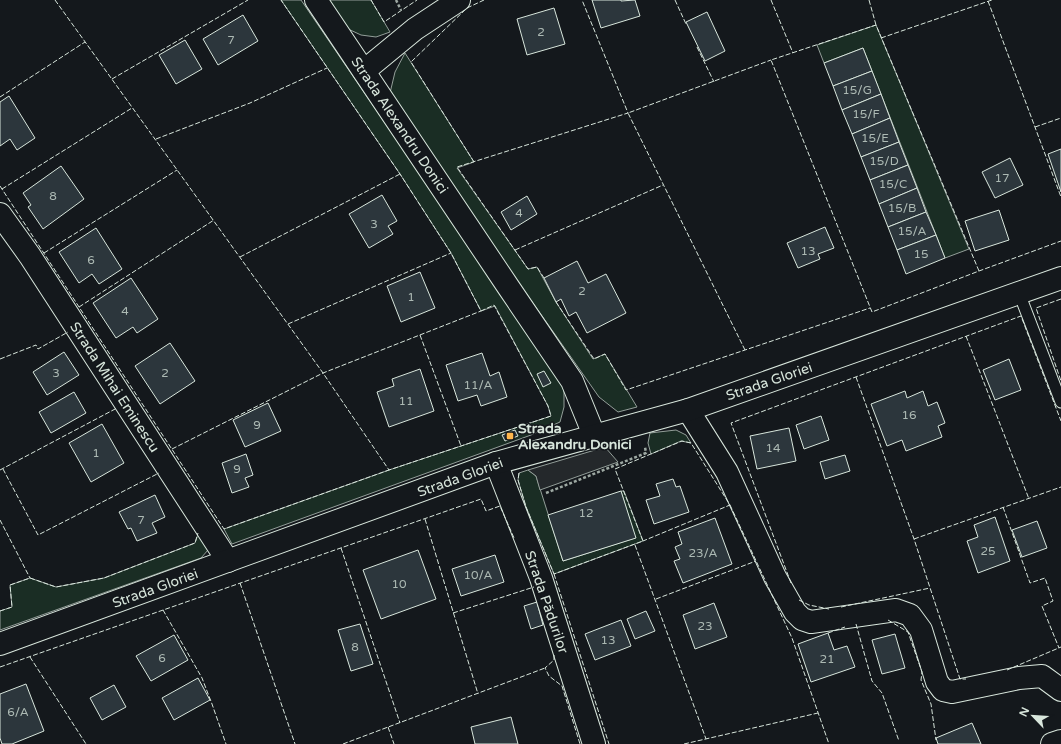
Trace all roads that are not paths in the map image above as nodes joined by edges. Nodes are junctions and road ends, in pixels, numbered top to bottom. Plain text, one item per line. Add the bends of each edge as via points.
1 (316, 0) edge
2 (458, 0) edge
3 (364, 71) junction
4 (0, 214) edge
5 (1061, 278) edge
6 (1019, 293) junction
7 (1061, 402) edge
8 (688, 410) junction
9 (594, 435) junction
10 (496, 463) junction
11 (228, 561) junction
12 (0, 644) edge
13 (1061, 690) edge
14 (1061, 741) edge
15 (594, 744) edge
16 (1052, 744) edge

1 - 3 street, Strada Alexandru Donici
2 - 3 street via 416,29
3 - 9 street, Strada Alexandru Donici via 572,381
4 - 11 street, Strada Mihai Eminescu
5 - 6 street, Strada Gloriei
6 - 7 lane
6 - 8 street, Strada Gloriei
8 - 9 street, Strada Gloriei
8 - 13 street via 727,472 775,577 795,612 802,619 811,622 896,610 910,615 921,630 937,682 943,690 952,692 1019,678 1042,676
9 - 10 street, Strada Gloriei
10 - 11 street, Strada Gloriei
10 - 15 street, Strada Pădurilor via 541,578
11 - 12 street, Strada Gloriei
14 - 16 street

